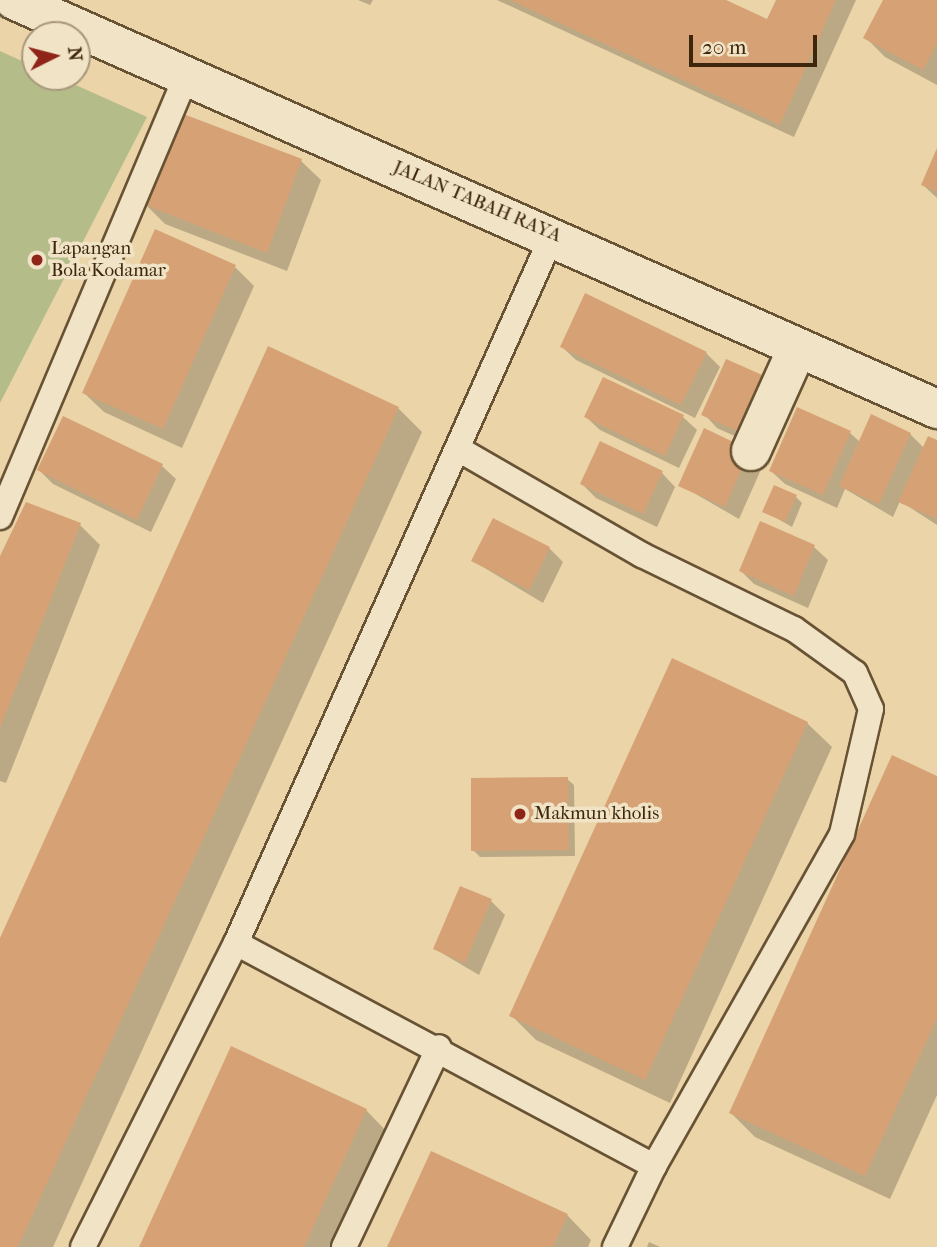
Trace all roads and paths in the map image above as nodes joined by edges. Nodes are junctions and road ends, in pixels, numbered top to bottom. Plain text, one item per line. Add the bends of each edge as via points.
1 (14, 0) edge
2 (185, 78) junction
3 (553, 234) junction
4 (797, 349) junction
5 (937, 409) edge
6 (460, 450) junction
7 (751, 451) dead end
8 (8, 475) edge
9 (0, 516) edge
10 (236, 943) junction
11 (439, 1047) junction
12 (654, 1166) junction
13 (83, 1247) edge
14 (344, 1247) edge
15 (615, 1247) edge

1 - 2 street, JALAN TABAH RAYA
2 - 3 street, JALAN TABAH RAYA
2 - 8 lane
3 - 4 street, JALAN TABAH RAYA
3 - 6 lane
4 - 5 street, JALAN TABAH RAYA
4 - 7 street
6 - 10 lane
6 - 12 lane via 642,555 794,629 855,673 871,709 842,834
8 - 9 lane
10 - 11 lane
10 - 13 lane
11 - 12 lane
11 - 14 lane
12 - 15 lane

